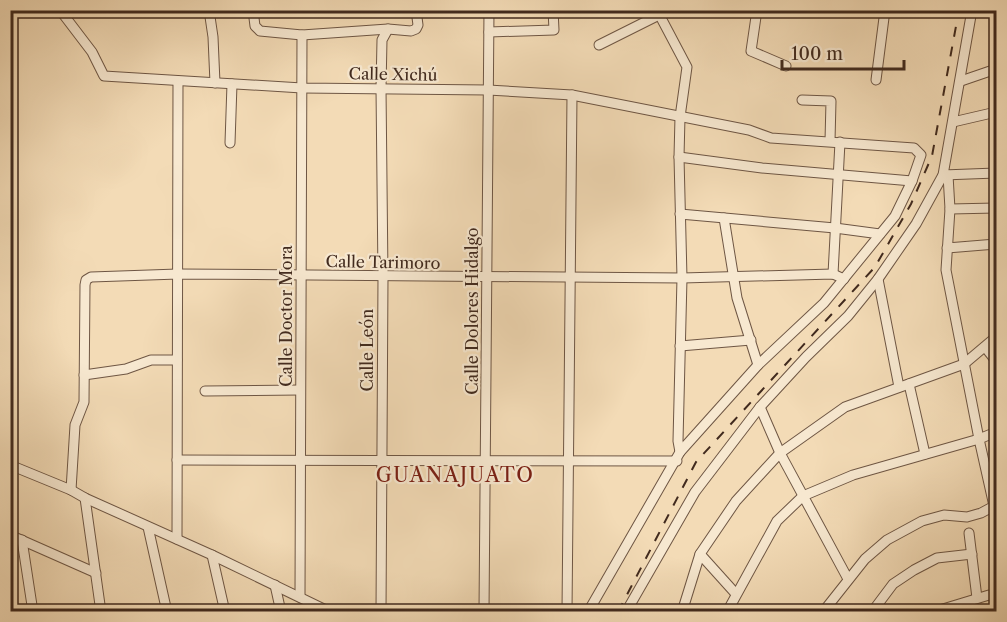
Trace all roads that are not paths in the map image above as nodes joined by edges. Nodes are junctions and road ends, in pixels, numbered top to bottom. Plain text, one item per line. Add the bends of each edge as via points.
1 (60, 10) edge
2 (209, 10) edge
3 (253, 10) edge
4 (416, 10) edge
5 (489, 10) edge
6 (553, 10) edge
7 (757, 10) edge
8 (885, 10) edge
9 (972, 10) edge
10 (664, 12) edge
11 (388, 29) junction
12 (489, 32) junction
13 (302, 35) junction
14 (599, 45) dead end
15 (786, 66) dead end
16 (996, 69) edge
17 (876, 80) dead end
18 (178, 81) junction
19 (961, 81) junction
20 (215, 83) junction
21 (232, 84) junction
22 (302, 88) junction
23 (381, 88) junction
24 (488, 90) junction
25 (572, 95) junction
26 (802, 100) dead end
27 (996, 112) edge
28 (680, 117) junction
29 (953, 122) junction
30 (835, 142) junction
31 (230, 143) dead end
32 (679, 157) junction
33 (996, 173) edge
34 (838, 174) junction
35 (945, 175) junction
36 (912, 182) junction
37 (950, 208) junction
38 (996, 208) edge
39 (680, 214) junction
40 (724, 218) junction
41 (835, 228) junction
42 (880, 234) junction
43 (996, 244) edge
44 (947, 248) junction
45 (178, 274) junction
46 (833, 274) junction
47 (733, 275) junction
48 (301, 276) junction
49 (383, 277) junction
50 (487, 277) junction
51 (570, 278) junction
52 (682, 278) junction
53 (844, 279) junction
54 (878, 279) junction
55 (996, 337) edge
56 (751, 340) junction
57 (680, 346) junction
58 (985, 347) junction
59 (177, 360) junction
60 (996, 361) edge
61 (964, 364) junction
62 (758, 365) junction
63 (84, 375) junction
64 (904, 385) junction
65 (300, 390) junction
66 (205, 391) dead end
67 (760, 407) junction
68 (996, 432) edge
69 (979, 439) junction
70 (780, 453) junction
71 (925, 454) junction
72 (678, 457) junction
73 (177, 460) junction
74 (301, 460) junction
75 (382, 460) junction
76 (485, 460) junction
77 (568, 461) junction
78 (10, 465) edge
79 (71, 490) junction
80 (803, 496) junction
81 (85, 498) junction
82 (995, 506) edge
83 (148, 526) junction
84 (969, 533) dead end
85 (10, 535) edge
86 (177, 539) junction
87 (22, 540) junction
88 (700, 554) junction
89 (972, 554) junction
90 (212, 555) junction
91 (96, 573) junction
92 (848, 579) junction
93 (275, 585) junction
94 (736, 594) junction
95 (989, 595) dead end
96 (300, 597) junction
97 (977, 598) junction
98 (33, 612) edge
99 (101, 612) edge
100 (167, 612) edge
101 (225, 612) edge
102 (281, 612) edge
103 (330, 612) edge
104 (381, 612) edge
105 (484, 612) edge
106 (567, 612) edge
107 (588, 612) edge
108 (626, 612) edge
109 (682, 612) edge
110 (727, 612) edge
111 (823, 612) edge
112 (872, 612) edge
113 (933, 612) edge

1 - 18 street, Calle Xichú via 92,52 104,76
2 - 20 street
3 - 13 street via 255,26 260,31
4 - 11 street via 416,29
5 - 12 street, Calle Dolores Hidalgo
6 - 12 street via 554,30
7 - 15 street via 751,51
8 - 17 street
9 - 19 street
10 - 14 street
10 - 28 street via 687,67
11 - 13 street
11 - 23 street, Calle León via 382,40
12 - 24 street, Calle Dolores Hidalgo
13 - 22 street, Calle Doctor Mora
16 - 19 street
18 - 20 street, Calle Xichú
18 - 45 street
19 - 29 street
20 - 21 street, Calle Xichú
21 - 22 street, Calle Xichú
21 - 31 street
22 - 23 street, Calle Xichú
22 - 48 street, Calle Doctor Mora
23 - 24 street, Calle Xichú
23 - 49 street, Calle León
24 - 25 street, Calle Xichú
24 - 50 street, Calle Dolores Hidalgo
25 - 28 street, Calle Xichú
25 - 51 street
26 - 30 street via 831,101
27 - 29 street
28 - 30 street, Calle Xichú via 771,138
28 - 32 street
29 - 35 street
30 - 34 street
30 - 36 street, Calle Xichú via 914,148 921,155
32 - 34 street
32 - 39 street
33 - 35 street
34 - 36 street
34 - 41 street
35 - 37 street
35 - 54 street
36 - 42 street via 895,216
37 - 38 street
37 - 44 street
39 - 40 street
39 - 52 street
40 - 41 street
40 - 47 street
41 - 42 street
41 - 46 street
42 - 53 street
43 - 44 street
44 - 61 street via 946,270
45 - 48 street, Calle Tarimoro
45 - 59 street
45 - 63 street, Calle Tarimoro via 86,280
46 - 47 street, Calle Tarimoro
46 - 53 street
47 - 52 street, Calle Tarimoro
47 - 56 street
48 - 49 street, Calle Tarimoro
48 - 65 street, Calle Doctor Mora
49 - 50 street, Calle Tarimoro
49 - 75 street, Calle León
50 - 51 street, Calle Tarimoro
50 - 76 street, Calle Dolores Hidalgo
51 - 52 street, Calle Tarimoro
51 - 77 street
52 - 57 street
53 - 62 street
54 - 64 street
54 - 67 street via 848,316
55 - 58 street
56 - 57 street
56 - 62 street
57 - 72 street
58 - 60 street
58 - 61 street
59 - 63 street via 151,360 126,369
59 - 73 street
61 - 64 street
61 - 69 street
62 - 72 street
63 - 79 street via 84,402 75,425
64 - 70 street via 845,407
64 - 71 street
65 - 66 street
65 - 74 street, Calle Doctor Mora
67 - 70 street
67 - 108 street via 695,492
68 - 69 street
69 - 71 street
69 - 82 street
70 - 80 street
70 - 88 street via 736,501
71 - 80 street via 853,475
72 - 77 street
72 - 107 street
73 - 74 street
73 - 86 street
74 - 75 street
74 - 96 street, Calle Doctor Mora
75 - 76 street
75 - 104 street, Calle León
76 - 77 street
76 - 105 street, Calle Dolores Hidalgo
77 - 106 street
78 - 79 street
79 - 81 street
80 - 92 street
80 - 94 street via 777,521
81 - 83 street
81 - 91 street
82 - 92 street via 967,517 944,515 922,521 887,540
83 - 86 street
83 - 100 street
84 - 89 street
85 - 87 street
86 - 90 street
87 - 91 street
87 - 98 street
88 - 94 street
88 - 109 street
89 - 97 street
89 - 112 street via 937,558 915,570 893,584
90 - 93 street
90 - 101 street
91 - 99 street
92 - 111 street
93 - 96 street
93 - 102 street
94 - 110 street
95 - 97 street
96 - 103 street
97 - 113 street

